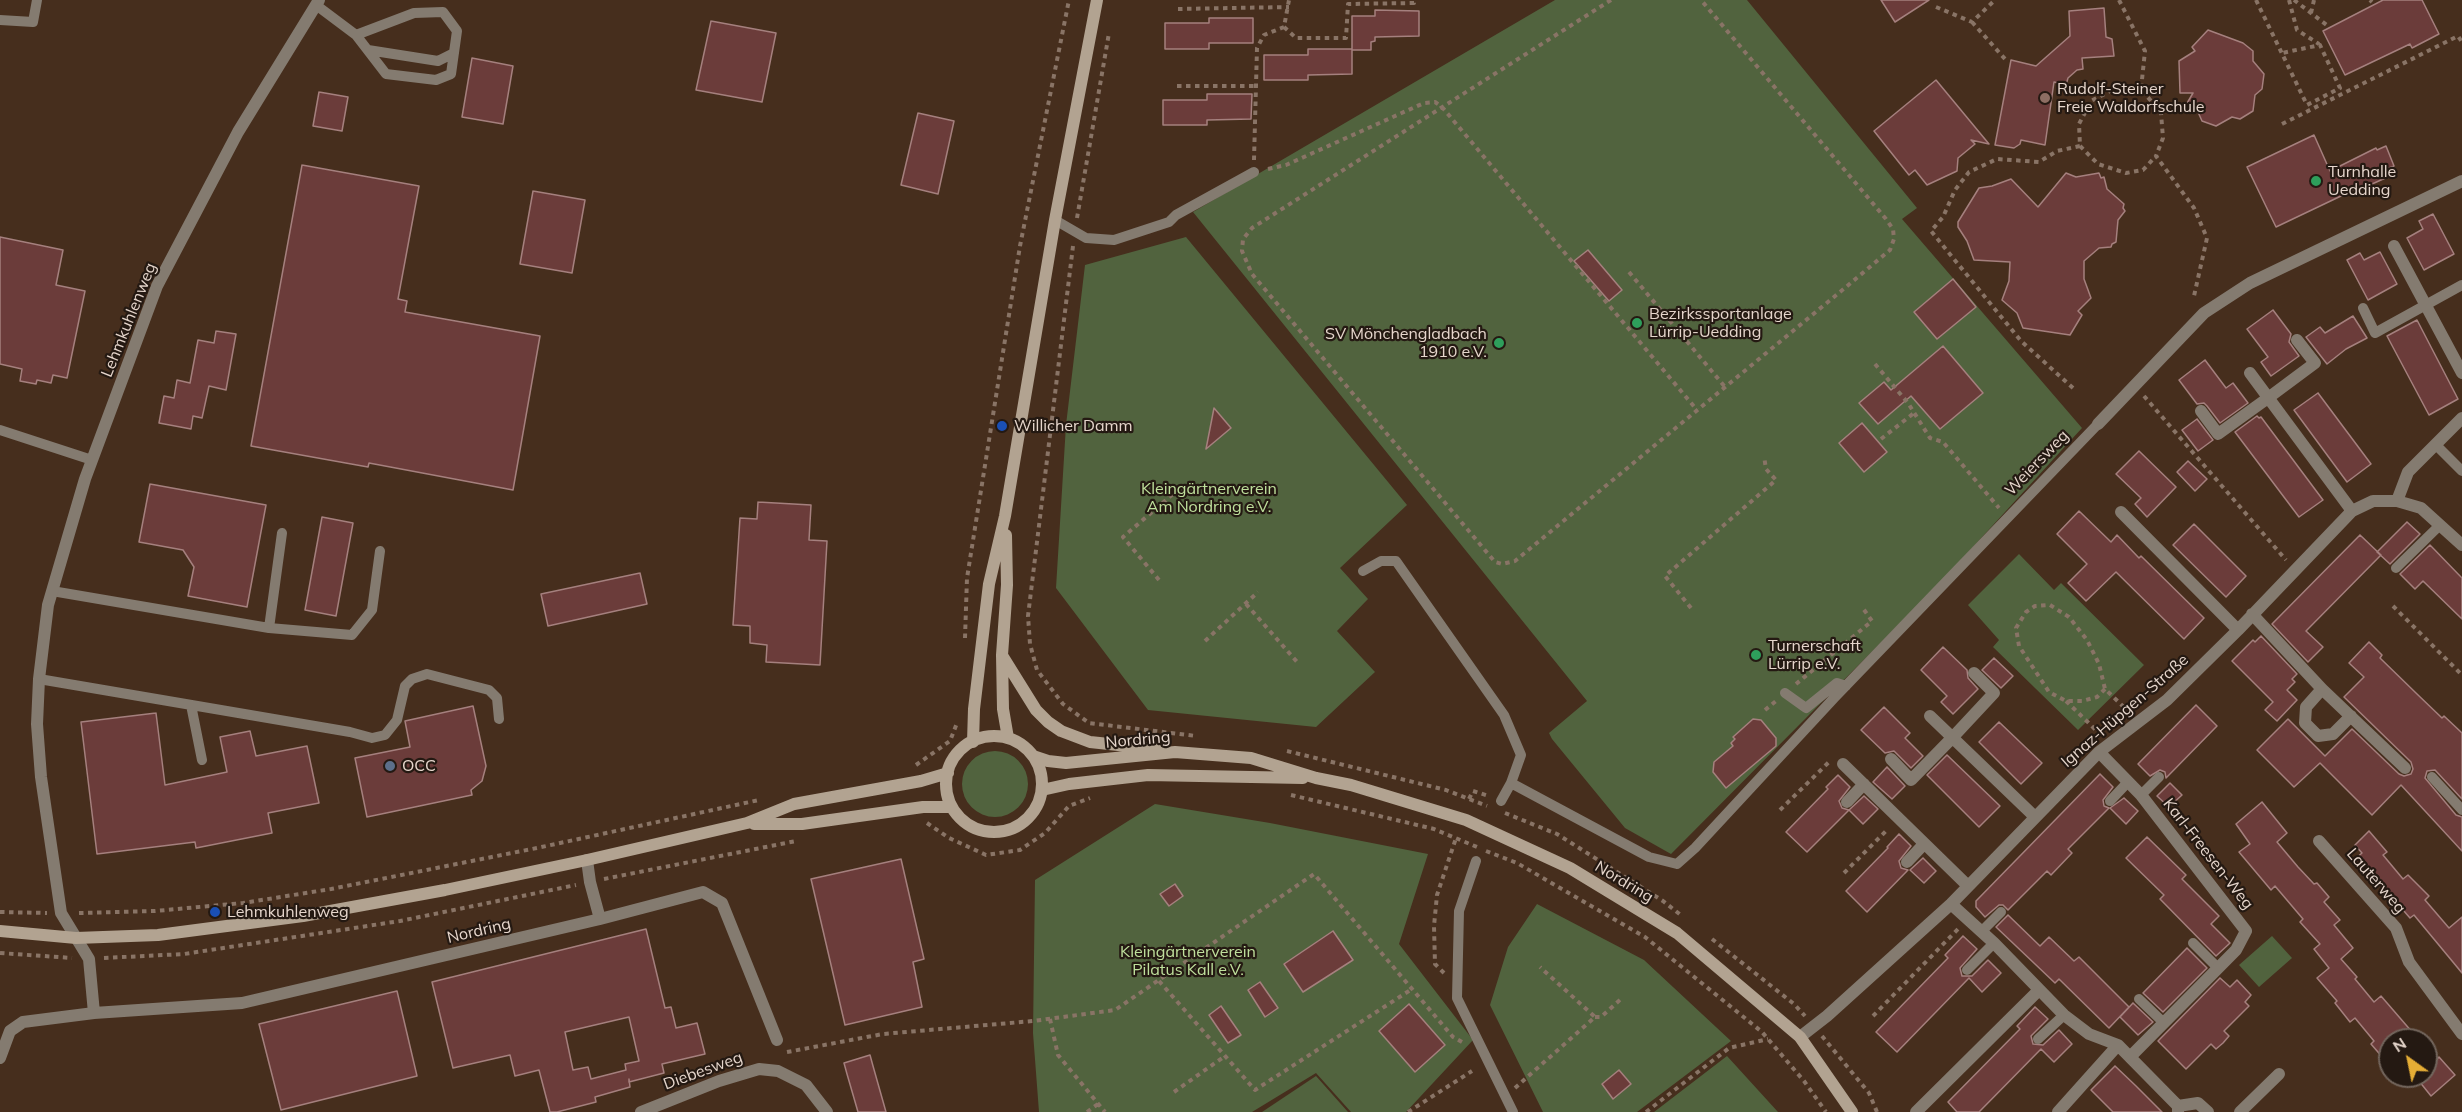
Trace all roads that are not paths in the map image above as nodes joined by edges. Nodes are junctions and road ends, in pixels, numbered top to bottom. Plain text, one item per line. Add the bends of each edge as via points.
1 (37, 0) edge
2 (1097, 0) edge
3 (317, 3) edge
4 (0, 20) edge
5 (356, 35) junction
6 (368, 50) junction
7 (454, 53) junction
8 (1254, 172) road end
9 (2462, 181) edge
10 (1055, 220) junction
11 (2394, 246) dead end
12 (2462, 285) edge
13 (2425, 305) junction
14 (2363, 308) dead end
15 (2297, 340) dead end
16 (2250, 373) dead end
17 (2462, 374) edge
18 (2268, 398) junction
19 (2201, 411) dead end
20 (2462, 418) edge
21 (2098, 424) joint
22 (0, 430) edge
23 (2436, 445) junction
24 (92, 460) junction
25 (2462, 471) edge
26 (2397, 501) junction
27 (2352, 511) junction
28 (2121, 512) dead end
29 (1005, 516) junction
30 (2440, 525) junction
31 (282, 533) dead end
32 (2462, 545) edge
33 (380, 551) dead end
34 (2396, 568) dead end
35 (1363, 571) dead end
36 (52, 591) junction
37 (2252, 614) junction
38 (269, 628) junction
39 (2238, 630) junction
40 (1002, 655) junction
41 (1974, 673) dead end
42 (39, 679) junction
43 (1846, 686) junction
44 (2322, 689) junction
45 (1785, 693) road end
46 (191, 705) junction
47 (1930, 716) dead end
48 (2350, 716) junction
49 (499, 719) dead end
50 (1953, 737) junction
51 (1008, 738) junction
52 (973, 742) junction
53 (1174, 752) junction
54 (2099, 752) junction
55 (1033, 756) junction
56 (1891, 759) dead end
57 (202, 760) dead end
58 (1843, 764) road end
59 (2405, 768) dead end
60 (948, 773) junction
61 (2159, 777) dead end
62 (2432, 777) dead end
63 (1316, 778) junction
64 (2128, 782) junction
65 (1511, 783) junction
66 (1864, 784) junction
67 (1042, 790) junction
68 (2141, 795) junction
69 (1501, 801) road end
70 (2109, 801) dead end
71 (1847, 802) dead end
72 (952, 807) junction
73 (2462, 810) edge
74 (2034, 816) junction
75 (747, 824) junction
76 (2319, 841) dead end
77 (1924, 844) junction
78 (587, 860) junction
79 (1476, 861) dead end
80 (1907, 862) dead end
81 (1967, 885) junction
82 (1951, 904) junction
83 (2001, 912) dead end
84 (600, 919) junction
85 (0, 931) edge
86 (1981, 932) junction
87 (76, 938) junction
88 (1994, 943) junction
89 (2193, 943) dead end
90 (2218, 968) junction
91 (1967, 970) dead end
92 (2039, 990) junction
93 (2139, 999) dead end
94 (94, 1013) junction
95 (2064, 1015) junction
96 (2164, 1023) junction
97 (2462, 1034) edge
98 (1800, 1037) junction
99 (2038, 1039) dead end
100 (777, 1040) dead end
101 (2118, 1045) junction
102 (2130, 1057) junction
103 (0, 1058) edge
104 (2279, 1074) dead end
105 (2178, 1109) edge
106 (640, 1112) edge
107 (827, 1112) edge
108 (1513, 1112) edge
109 (1852, 1112) edge
110 (1916, 1112) edge
111 (2058, 1112) edge
112 (2208, 1112) edge
113 (2240, 1112) edge

1 - 4 lane via 33,22
2 - 10 main road
3 - 5 lane
3 - 24 street, Lehmkuhlenweg via 238,132 157,286
5 - 6 lane
5 - 7 lane via 414,13 443,12 457,31
6 - 7 lane via 438,61
6 - 7 lane via 386,74 436,80 451,74
8 - 10 lane via 1169,222 1114,240 1086,238
9 - 21 street, Weiersweg via 2250,283 2204,313
10 - 29 main road
11 - 13 street
12 - 13 lane
13 - 14 lane via 2375,333
13 - 17 street
15 - 18 street via 2315,363
16 - 18 street
18 - 19 street via 2218,434
18 - 27 street
20 - 23 street
21 - 43 lane, Weiersweg
22 - 24 lane
23 - 25 lane
23 - 26 street via 2408,472
24 - 36 street, Lehmkuhlenweg
26 - 27 street, Ignaz-Hüpgen-Straße via 2373,501
26 - 30 street, Ignaz-Hüpgen-Straße via 2421,508
27 - 37 street, Ignaz-Hüpgen-Straße
28 - 39 street
29 - 40 main road via 1007,585
29 - 52 main road via 989,584
30 - 32 street, Ignaz-Hüpgen-Straße
30 - 34 lane
31 - 38 lane
33 - 38 lane via 372,610 352,634
35 - 65 lane via 1381,561 1396,561 1504,715 1521,754
36 - 38 lane
36 - 42 street, Lehmkuhlenweg
37 - 39 street, Ignaz-Hüpgen-Straße
37 - 44 street
39 - 54 street, Ignaz-Hüpgen-Straße via 2167,700
40 - 51 main road
40 - 53 main road via 1036,710 1061,731 1090,742
41 - 50 street via 1994,693
42 - 46 lane
42 - 87 street, Lehmkuhlenweg via 41,777 61,913
43 - 45 lane via 1837,683 1806,708
43 - 65 lane, Weiersweg via 1677,864 1649,857
44 - 48 street
44 - 48 street via 2306,707 2305,723 2318,736 2333,734
46 - 49 lane via 372,738 385,735 397,720 405,686 427,674 489,690 497,698
46 - 57 lane
47 - 50 street
48 - 59 street
50 - 56 street via 1911,780
50 - 74 street
51 - 52 main road
51 - 55 main road
52 - 60 main road via 953,760
53 - 55 main road, Nordring via 1066,763
53 - 63 main road, Nordring via 1251,758
54 - 64 street, Karl-Freesen-Weg
54 - 74 street, Ignaz-Hüpgen-Straße
55 - 67 main road via 1042,778
58 - 66 street
60 - 72 main road
60 - 75 main road via 794,804
61 - 68 lane
62 - 73 lane
63 - 67 main road, Nordring via 1149,775
63 - 98 main road, Nordring via 1466,820 1570,868 1677,933
64 - 68 street, Karl-Freesen-Weg
64 - 70 lane
65 - 69 lane
66 - 71 street
66 - 77 street
67 - 72 main road via 1029,817 1003,831 974,828
68 - 90 street, Karl-Freesen-Weg via 2246,931 2236,950
72 - 75 main road via 923,807 802,824
74 - 81 street, Ignaz-Hüpgen-Straße
75 - 78 main road
76 - 97 street, Lauterweg via 2396,928 2409,962
77 - 80 street
77 - 81 street
78 - 84 street
78 - 87 main road via 303,916 158,935
79 - 108 lane via 1459,911 1457,998
81 - 82 street, Ignaz-Hüpgen-Straße
82 - 86 street
82 - 98 street, Ignaz-Hüpgen-Straße
83 - 86 lane
84 - 94 street, Nordring via 242,1003
84 - 100 street, Nordring via 703,892 722,903
85 - 87 main road
86 - 88 street
87 - 94 street via 89,959
88 - 91 lane
88 - 92 street
89 - 90 lane
90 - 96 street, Karl-Freesen-Weg
92 - 95 street
92 - 110 street
93 - 96 lane
94 - 103 street, Nordring via 23,1022 10,1031
95 - 99 lane
95 - 101 street via 2089,1034
96 - 102 street, Karl-Freesen-Weg
98 - 109 main road, Nordring
101 - 102 street
101 - 111 street
102 - 105 street
104 - 113 street
105 - 112 street via 2198,1103
106 - 107 street, Diebesweg via 759,1069 778,1071 806,1085

